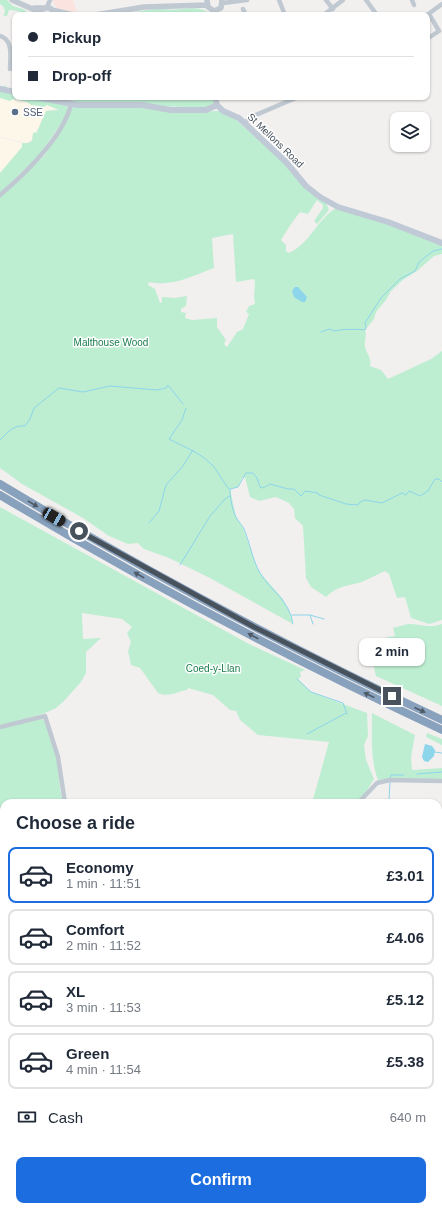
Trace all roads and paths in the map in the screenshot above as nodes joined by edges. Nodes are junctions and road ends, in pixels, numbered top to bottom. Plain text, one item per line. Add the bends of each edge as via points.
1 (12, 0) edge
2 (246, 0) edge
3 (279, 0) edge
4 (326, 0) edge
5 (343, 0) edge
6 (366, 0) edge
7 (50, 1) edge
8 (207, 2) edge
9 (222, 2) edge
10 (442, 4) edge
11 (333, 9) junction
12 (49, 12) edge
13 (113, 12) edge
14 (214, 12) edge
15 (217, 12) edge
16 (285, 12) edge
17 (328, 12) edge
18 (375, 12) edge
19 (430, 13) edge
20 (430, 18) edge
21 (441, 32) edge
22 (0, 36) edge
23 (430, 38) edge
24 (10, 69) dead end
25 (0, 89) edge
26 (12, 91) edge
27 (51, 100) edge
28 (216, 100) edge
29 (291, 100) edge
30 (71, 104) junction
31 (217, 105) junction
32 (245, 123) junction
33 (0, 196) edge
34 (442, 243) edge
35 (0, 484) edge
36 (0, 494) edge
37 (442, 720) edge
38 (0, 727) edge
39 (442, 730) edge
40 (442, 782) edge
41 (64, 799) edge
42 (362, 799) edge

1 - 12 street
2 - 9 street
3 - 16 street
4 - 11 street
5 - 11 street
6 - 18 street
7 - 12 street
8 - 13 street
8 - 14 street
9 - 15 street
10 - 19 street
11 - 17 street
20 - 21 street
21 - 23 street
22 - 24 street via 9,43
25 - 26 main road
27 - 30 main road
28 - 31 street
29 - 32 street via 251,117
30 - 31 main road via 142,105 178,110 206,110
30 - 33 street via 59,130 42,155
31 - 32 main road, St Mellons Road
32 - 34 main road, St Mellons Road via 286,162 306,186 333,205 388,222
35 -> 37 highway via 179,588
39 -> 36 highway via 216,617 124,567
38 - 41 street via 45,716 58,756
40 - 42 street via 390,780 377,783

